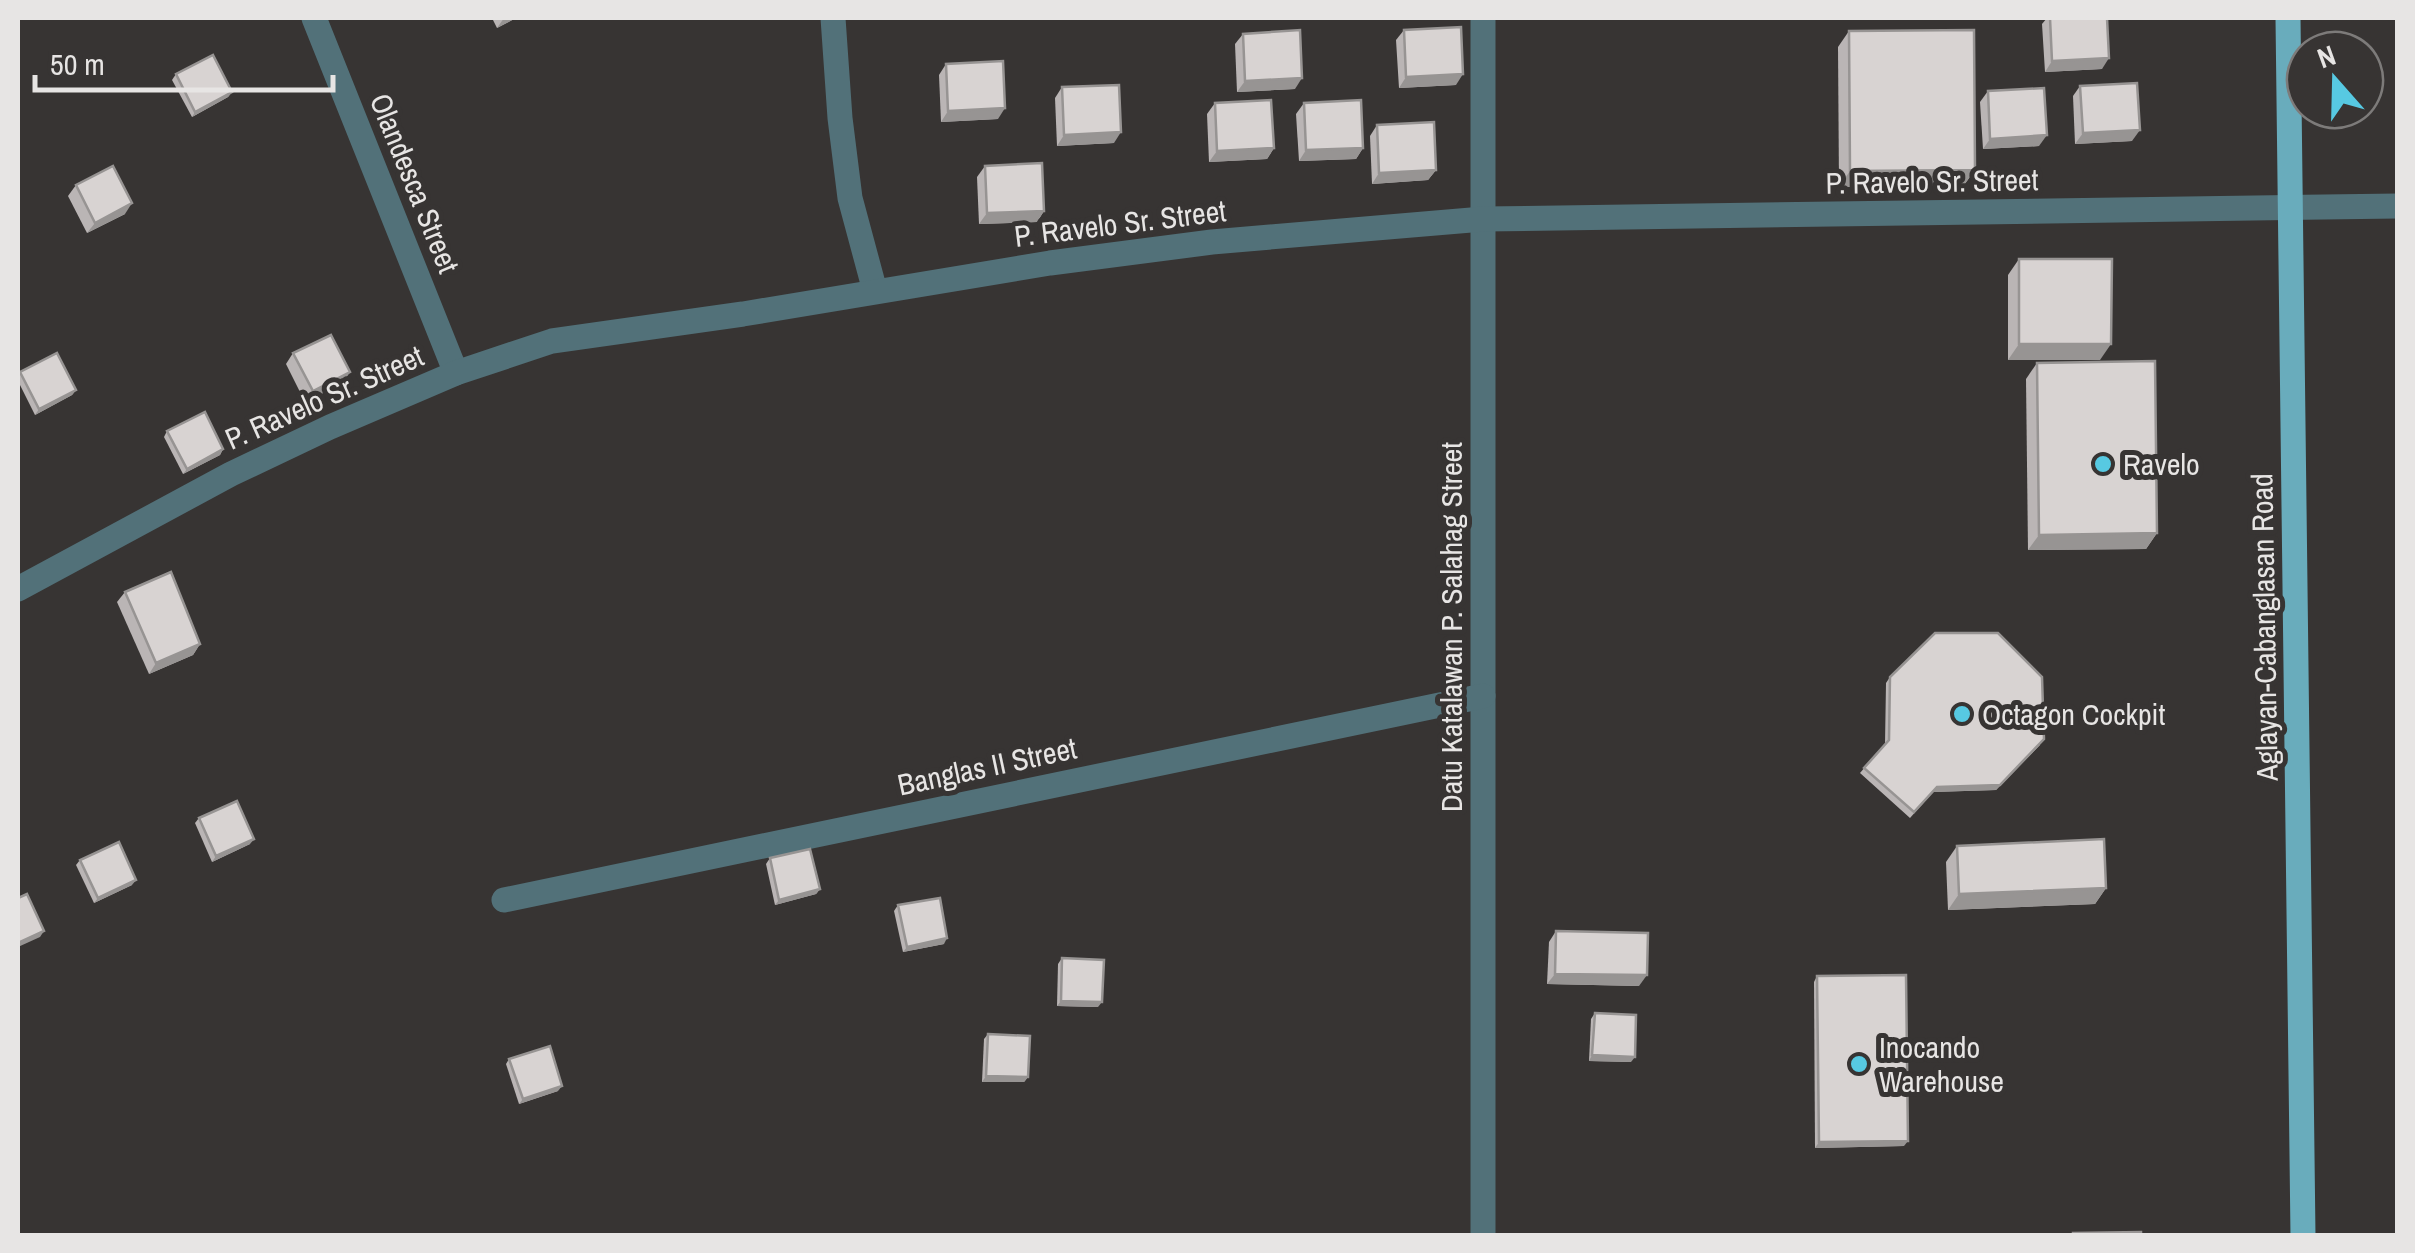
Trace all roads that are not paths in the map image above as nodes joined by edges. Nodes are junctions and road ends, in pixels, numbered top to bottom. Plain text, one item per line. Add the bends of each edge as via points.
1 (314, 18) edge
2 (833, 18) edge
3 (1482, 18) edge
4 (2288, 18) edge
5 (2398, 206) edge
6 (2291, 209) junction
7 (1483, 219) junction
8 (875, 291) junction
9 (456, 373) junction
10 (18, 589) edge
11 (1484, 696) junction
12 (504, 900) dead end
13 (1483, 1236) edge
14 (2304, 1236) edge

1 - 9 street, Olandesca Street
2 - 8 street via 850,198
3 - 7 street, Datu Katalawan P. Salahag Street
4 - 6 main road, Aglayan-Cabanglasan Road
5 - 6 street, P. Ravelo Sr. Street
6 - 7 street, P. Ravelo Sr. Street
6 - 14 main road, Aglayan-Cabanglasan Road
7 - 8 street, P. Ravelo Sr. Street via 1212,242
7 - 11 street, Datu Katalawan P. Salahag Street
8 - 9 street, P. Ravelo Sr. Street via 552,341
9 - 10 street, P. Ravelo Sr. Street via 231,474
11 - 12 street, Banglas II Street
11 - 13 street, Datu Katalawan P. Salahag Street

